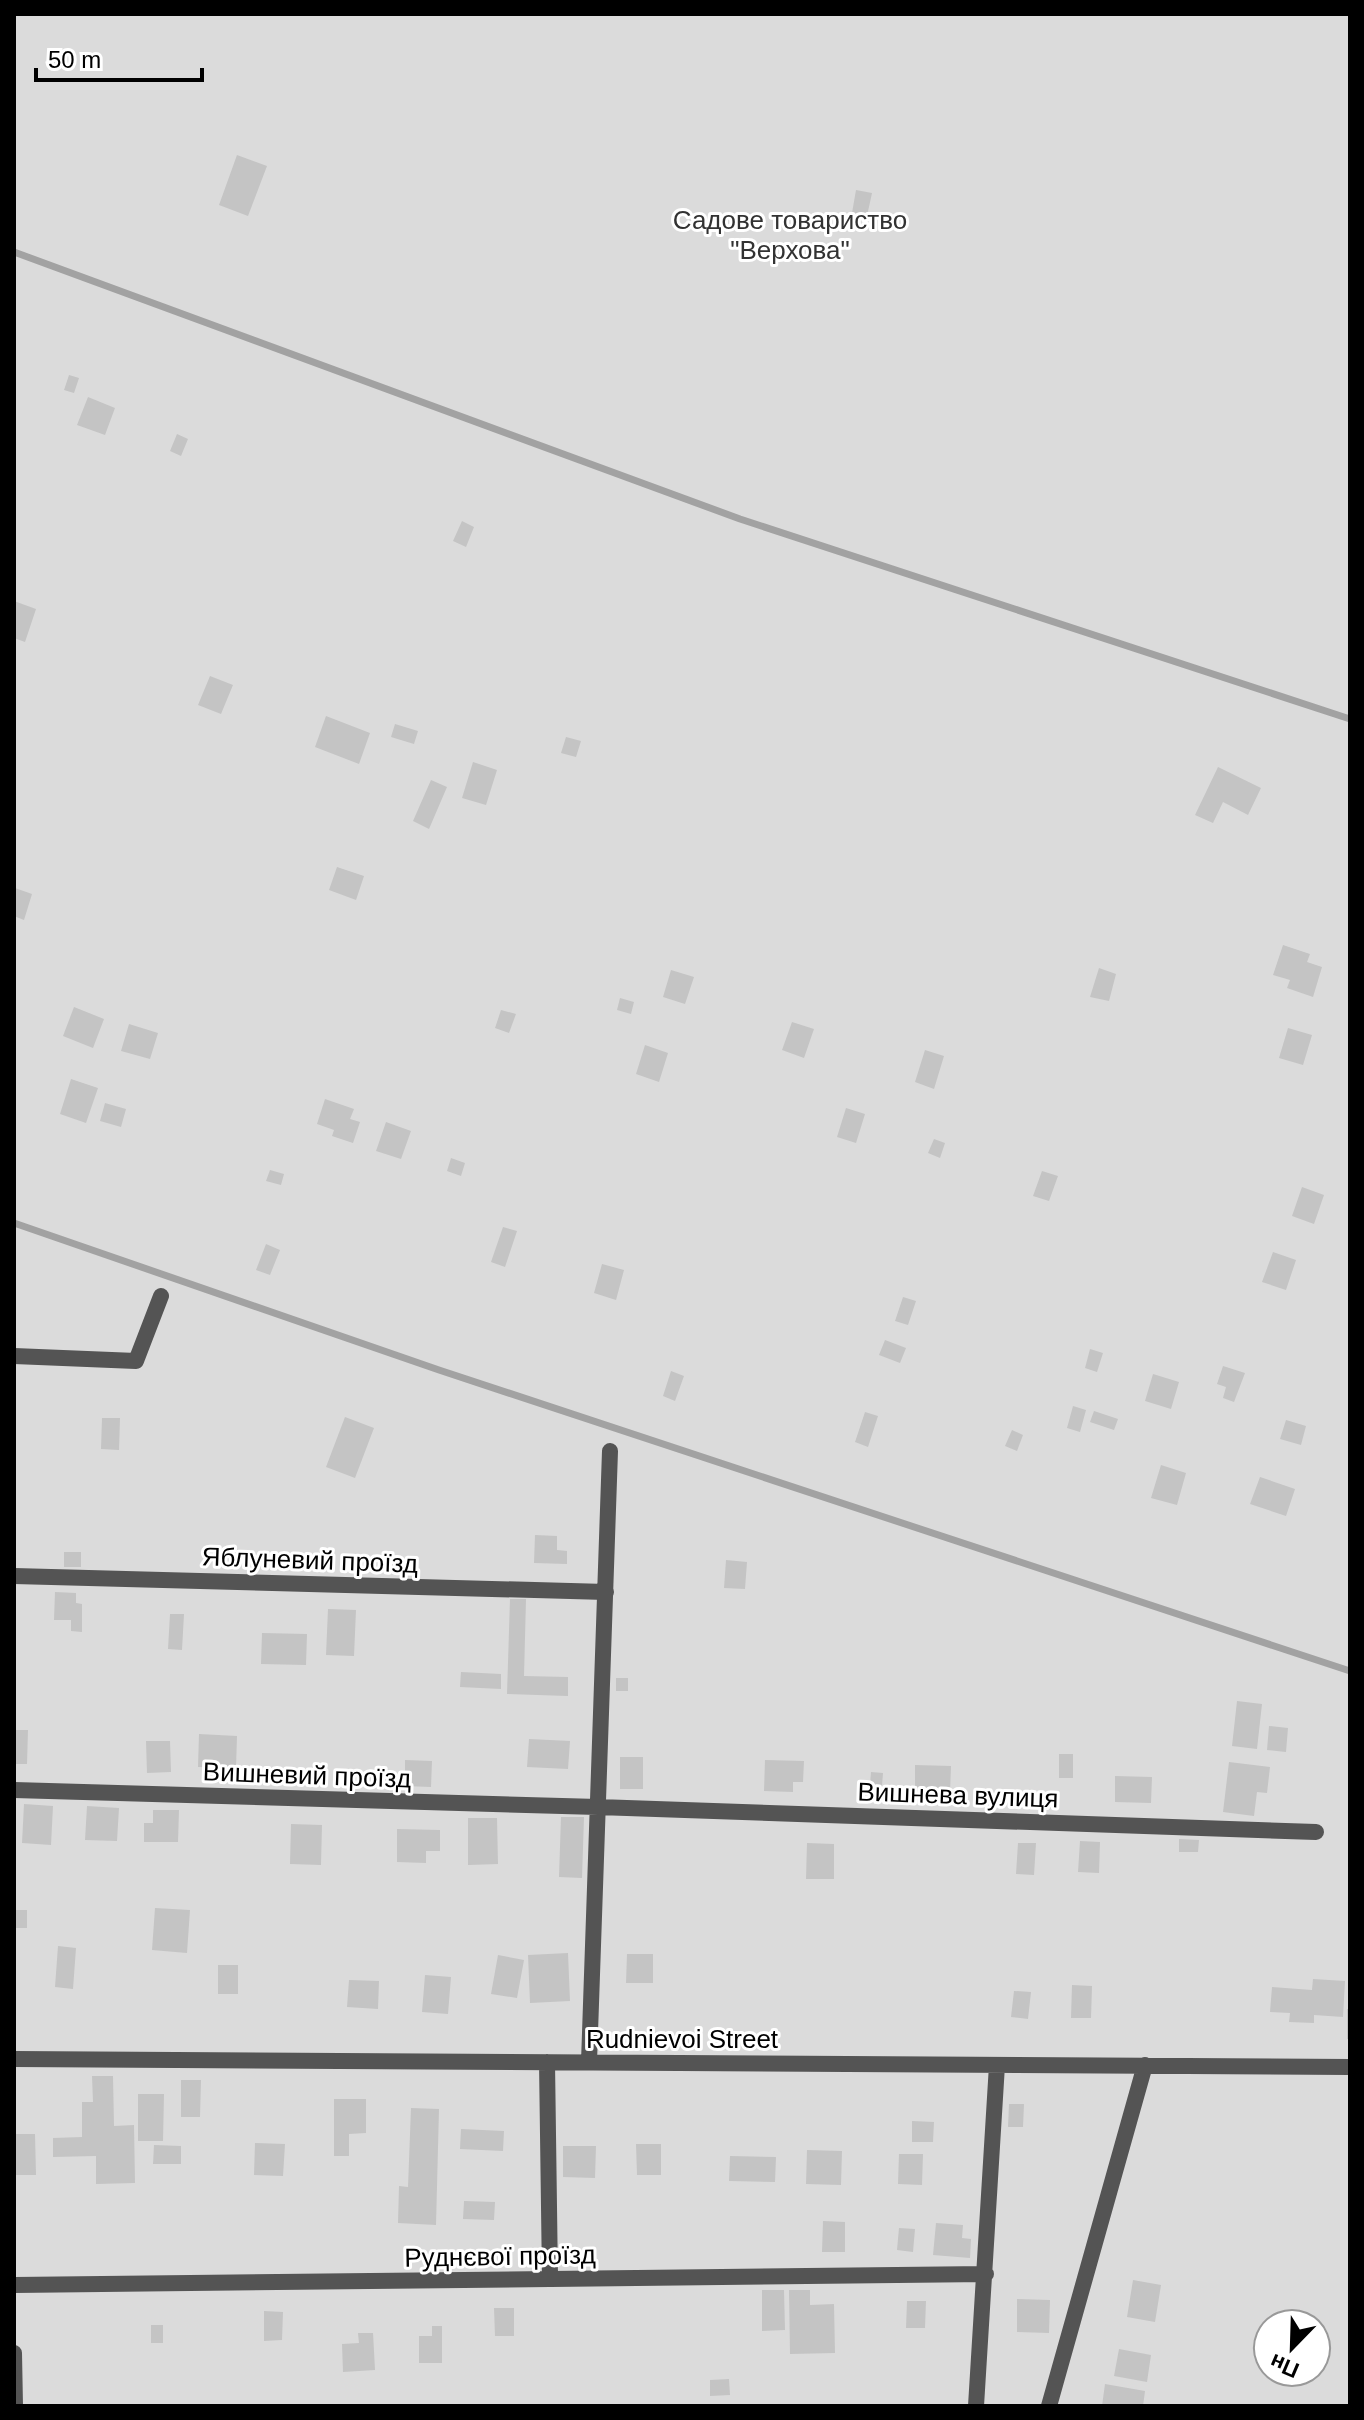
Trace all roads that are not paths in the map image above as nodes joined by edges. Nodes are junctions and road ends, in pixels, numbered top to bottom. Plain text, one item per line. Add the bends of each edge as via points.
1 (161, 1296) dead end
2 (14, 1356) edge
3 (610, 1451) dead end
4 (14, 1576) edge
5 (606, 1592) junction
6 (14, 1790) edge
7 (598, 1807) junction
8 (1316, 1832) dead end
9 (14, 2059) edge
10 (547, 2062) junction
11 (589, 2062) junction
12 (997, 2065) junction
13 (1145, 2065) junction
14 (1350, 2067) edge
15 (986, 2274) junction
16 (550, 2279) junction
17 (14, 2285) edge
18 (14, 2353) edge
19 (15, 2406) edge
20 (976, 2406) edge
21 (1049, 2406) edge

1 - 2 street via 136,1361
3 - 5 street
4 - 5 street, Яблуневий проїзд
5 - 7 street
6 - 7 street, Вишневий проїзд
7 - 8 street, Вишнева вулиця
7 - 11 street
9 - 10 street, Rudnievoi Street
10 - 11 street, Rudnievoi Street
10 - 16 street
11 - 12 street, Rudnievoi Street
12 - 13 street, Rudnievoi Street
12 - 15 street
13 - 14 street, Rudnievoi Street
13 - 21 street
15 - 16 street, Руднєвої проїзд
15 - 20 street
16 - 17 street, Руднєвої проїзд
18 - 19 street

